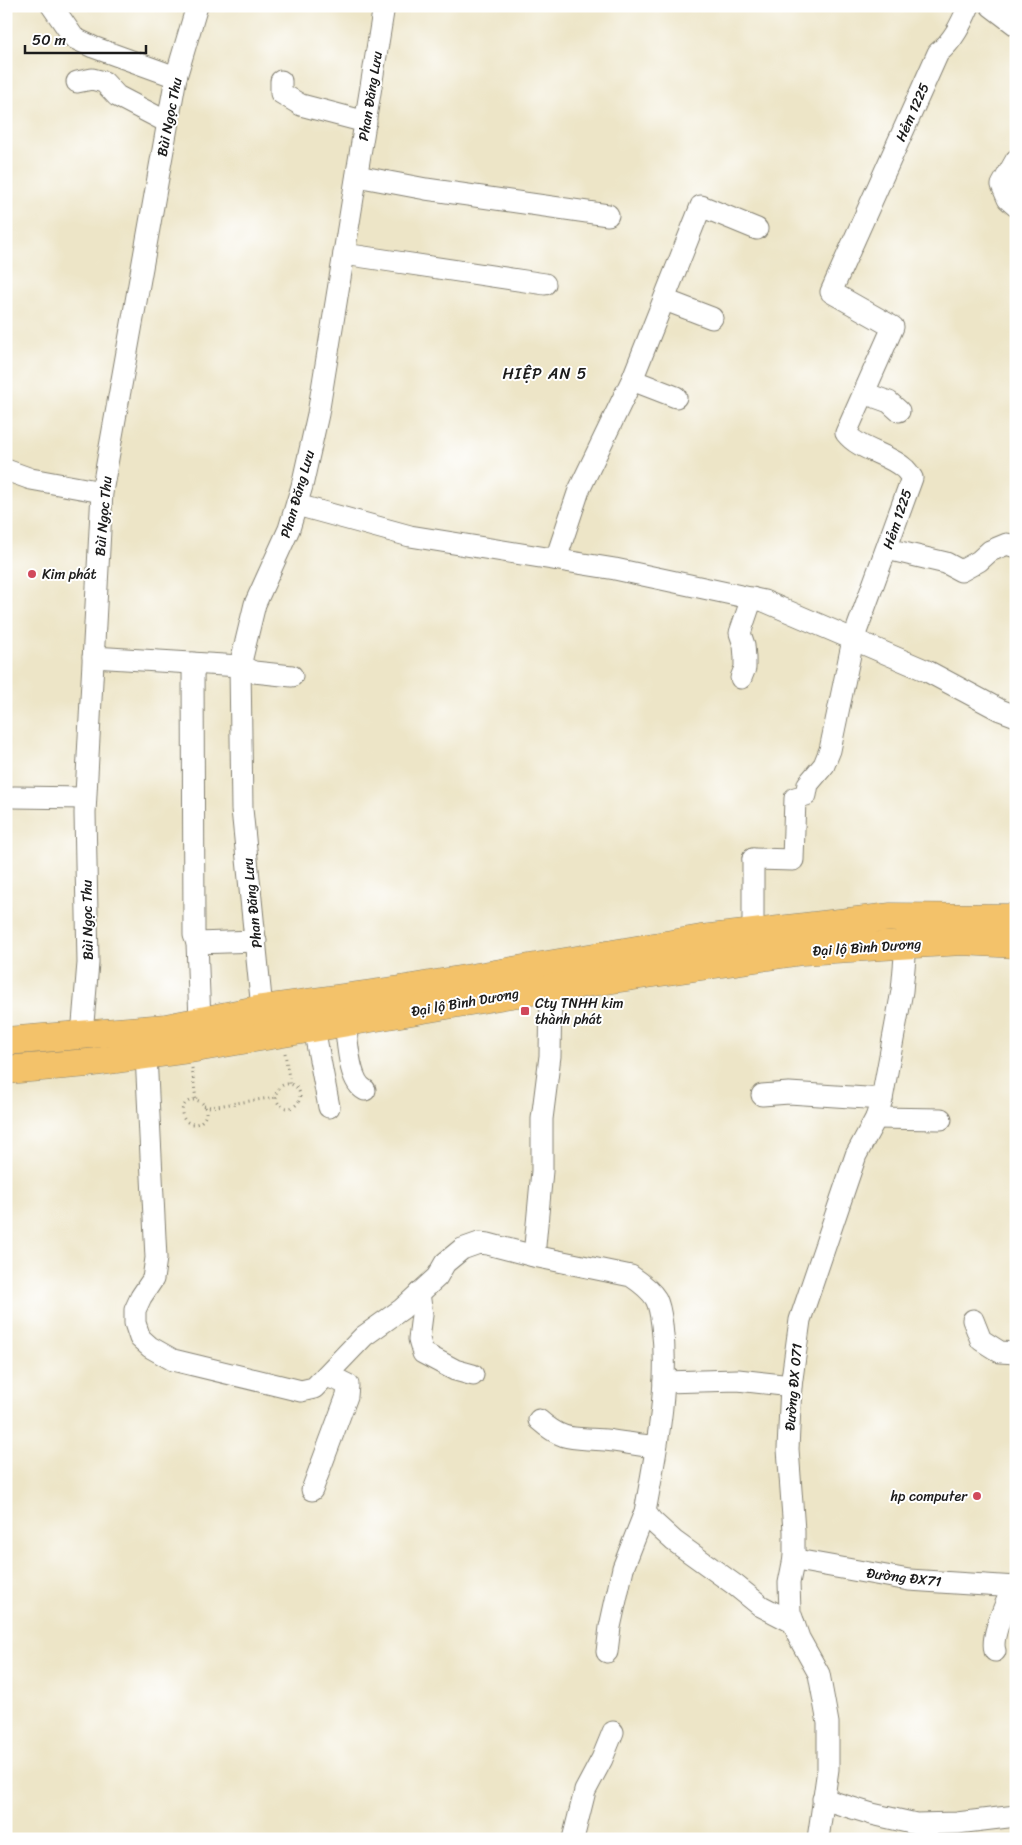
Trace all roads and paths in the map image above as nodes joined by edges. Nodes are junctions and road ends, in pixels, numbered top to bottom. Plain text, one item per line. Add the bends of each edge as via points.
1 (52, 6) edge
2 (197, 6) edge
3 (384, 6) edge
4 (969, 6) edge
5 (991, 6) edge
6 (1016, 25) edge
7 (176, 77) junction
8 (281, 81) dead end
9 (77, 82) dead end
10 (167, 122) junction
11 (366, 122) junction
12 (1016, 160) edge
13 (357, 176) junction
14 (1016, 206) edge
15 (608, 215) dead end
16 (757, 229) dead end
17 (344, 254) junction
18 (545, 284) dead end
19 (665, 300) junction
20 (712, 318) dead end
21 (632, 380) junction
22 (864, 393) junction
23 (676, 397) dead end
24 (899, 411) dead end
25 (6, 470) edge
26 (102, 492) junction
27 (297, 505) junction
28 (1016, 547) edge
29 (887, 549) junction
30 (556, 559) junction
31 (752, 598) junction
32 (853, 640) junction
33 (94, 657) junction
34 (193, 663) junction
35 (240, 666) junction
36 (292, 676) dead end
37 (741, 678) dead end
38 (1016, 716) edge
39 (14, 797) dead end
40 (86, 798) junction
41 (1016, 918) edge
42 (753, 933) junction
43 (256, 941) junction
44 (197, 943) junction
45 (1016, 944) edge
46 (906, 945) junction
47 (551, 988) junction
48 (262, 1009) junction
49 (200, 1021) junction
50 (345, 1023) junction
51 (314, 1028) junction
52 (82, 1034) junction
53 (282, 1034) junction
54 (6, 1042) edge
55 (190, 1049) junction
56 (146, 1055) junction
57 (6, 1070) edge
58 (290, 1084) junction
59 (365, 1090) dead end
60 (762, 1095) dead end
61 (276, 1097) junction
62 (196, 1100) junction
63 (204, 1106) junction
64 (329, 1107) dead end
65 (879, 1109) junction
66 (941, 1118) dead end
67 (534, 1256) junction
68 (420, 1293) junction
69 (973, 1320) dead end
70 (1016, 1353) edge
71 (473, 1375) dead end
72 (326, 1376) junction
73 (664, 1382) junction
74 (791, 1386) junction
75 (539, 1420) dead end
76 (656, 1447) junction
77 (312, 1490) dead end
78 (645, 1512) junction
79 (794, 1558) junction
80 (1014, 1587) edge
81 (794, 1623) junction
82 (995, 1651) dead end
83 (607, 1652) dead end
84 (613, 1732) dead end
85 (824, 1799) junction
86 (1016, 1816) edge
87 (573, 1839) edge
88 (818, 1839) edge

1 - 7 street via 74,38
2 - 7 street, Bùi Ngọc Thu
3 - 11 street, Phan Đăng Lưu
4 - 22 street, Hẻm 1225 via 949,45 938,53 831,292 893,327
5 - 6 street
7 - 10 street, Bùi Ngọc Thu
8 - 11 street via 281,92 301,105
9 - 10 street via 104,82 117,96
10 - 26 street, Bùi Ngọc Thu
11 - 13 street, Phan Đăng Lưu
12 - 14 street via 1002,185 1008,199
13 - 15 street
13 - 17 street, Phan Đăng Lưu
16 - 19 street via 701,206
17 - 18 street
17 - 27 street, Phan Đăng Lưu via 318,414
19 - 20 street
19 - 21 street
21 - 23 street
21 - 30 street via 579,490
22 - 24 street via 889,402
22 - 29 street, Hẻm 1225 via 846,433 852,440 904,468 912,478
25 - 26 street via 31,479
26 - 33 street, Bùi Ngọc Thu
27 - 30 street via 410,536
27 - 35 street, Phan Đăng Lưu via 290,529 255,604
28 - 29 street via 1007,544 990,551 961,570 946,563
29 - 32 street, Hẻm 1225
30 - 31 street
31 - 32 street
31 - 37 street via 740,633 745,658
32 - 38 street via 927,671
32 - 42 street, Hẻm 1225 via 830,750 824,765 808,784 806,795 795,798 793,860 746,857
33 - 34 street
33 - 40 street, Bùi Ngọc Thu
34 - 35 street
34 - 44 street via 194,935
35 - 36 street via 254,672
35 - 43 street, Phan Đăng Lưu via 242,809
39 - 40 street
40 - 52 street, Bùi Ngọc Thu via 88,963
41 - 42 highway, Đại lộ Bình Dương via 891,917
42 - 48 highway, Đại lộ Bình Dương
43 - 44 street
43 - 48 street, Phan Đăng Lưu
44 - 49 street
45 - 46 highway, Đại lộ Bình Dương
46 - 47 highway, Đại lộ Bình Dương via 802,952
46 - 65 street, Đường ĐX 071 via 902,991
47 - 50 highway, Đại lộ Bình Dương
47 - 67 street via 550,1056 542,1119 542,1171
48 - 49 highway, Đại lộ Bình Dương
49 - 52 highway, Đại lộ Bình Dương via 166,1028
50 - 51 highway, Đại lộ Bình Dương
50 - 59 street via 356,1082
51 - 53 highway, Đại lộ Bình Dương
51 - 64 street
52 - 54 highway, Đại lộ Bình Dương
53 - 55 highway, Đại lộ Bình Dương
53 - 58 path
55 - 56 highway, Đại lộ Bình Dương
55 - 62 path
56 - 57 highway, Đại lộ Bình Dương
56 - 72 street via 156,1258 153,1279 135,1310 140,1338 173,1360 301,1391 314,1388
58 - 61 path via 280,1087
58 - 61 path via 301,1096 296,1105 292,1108 282,1106
60 - 65 street via 789,1094
61 - 63 path
62 - 63 path
62 - 63 path via 190,1100 182,1107 183,1118 187,1122 197,1124 202,1121
65 - 66 street
65 - 74 street, Đường ĐX 071 via 856,1155 800,1320
67 - 68 street via 479,1243 462,1249 445,1263
67 - 73 street via 631,1276 643,1284 656,1299 660,1315
68 - 71 street via 422,1315 418,1339 423,1353 455,1370
68 - 72 street via 364,1336
69 - 70 street via 981,1340 1000,1352
72 - 77 street via 348,1386 348,1396
73 - 74 street via 738,1380
73 - 76 street
74 - 79 street, Đường ĐX 071 via 788,1449
75 - 76 street via 551,1431 571,1439
76 - 78 street
78 - 81 street via 674,1540 761,1606
78 - 83 street via 623,1568
79 - 80 street, Đường ĐX71 via 909,1580
79 - 81 street, Đường ĐX 071 via 789,1583 790,1612
80 - 82 street via 996,1633
81 - 85 street, Đường ĐX 071 via 819,1674 828,1724
84 - 87 street via 585,1791
85 - 86 street via 916,1824
85 - 88 street, Đường ĐX 071

